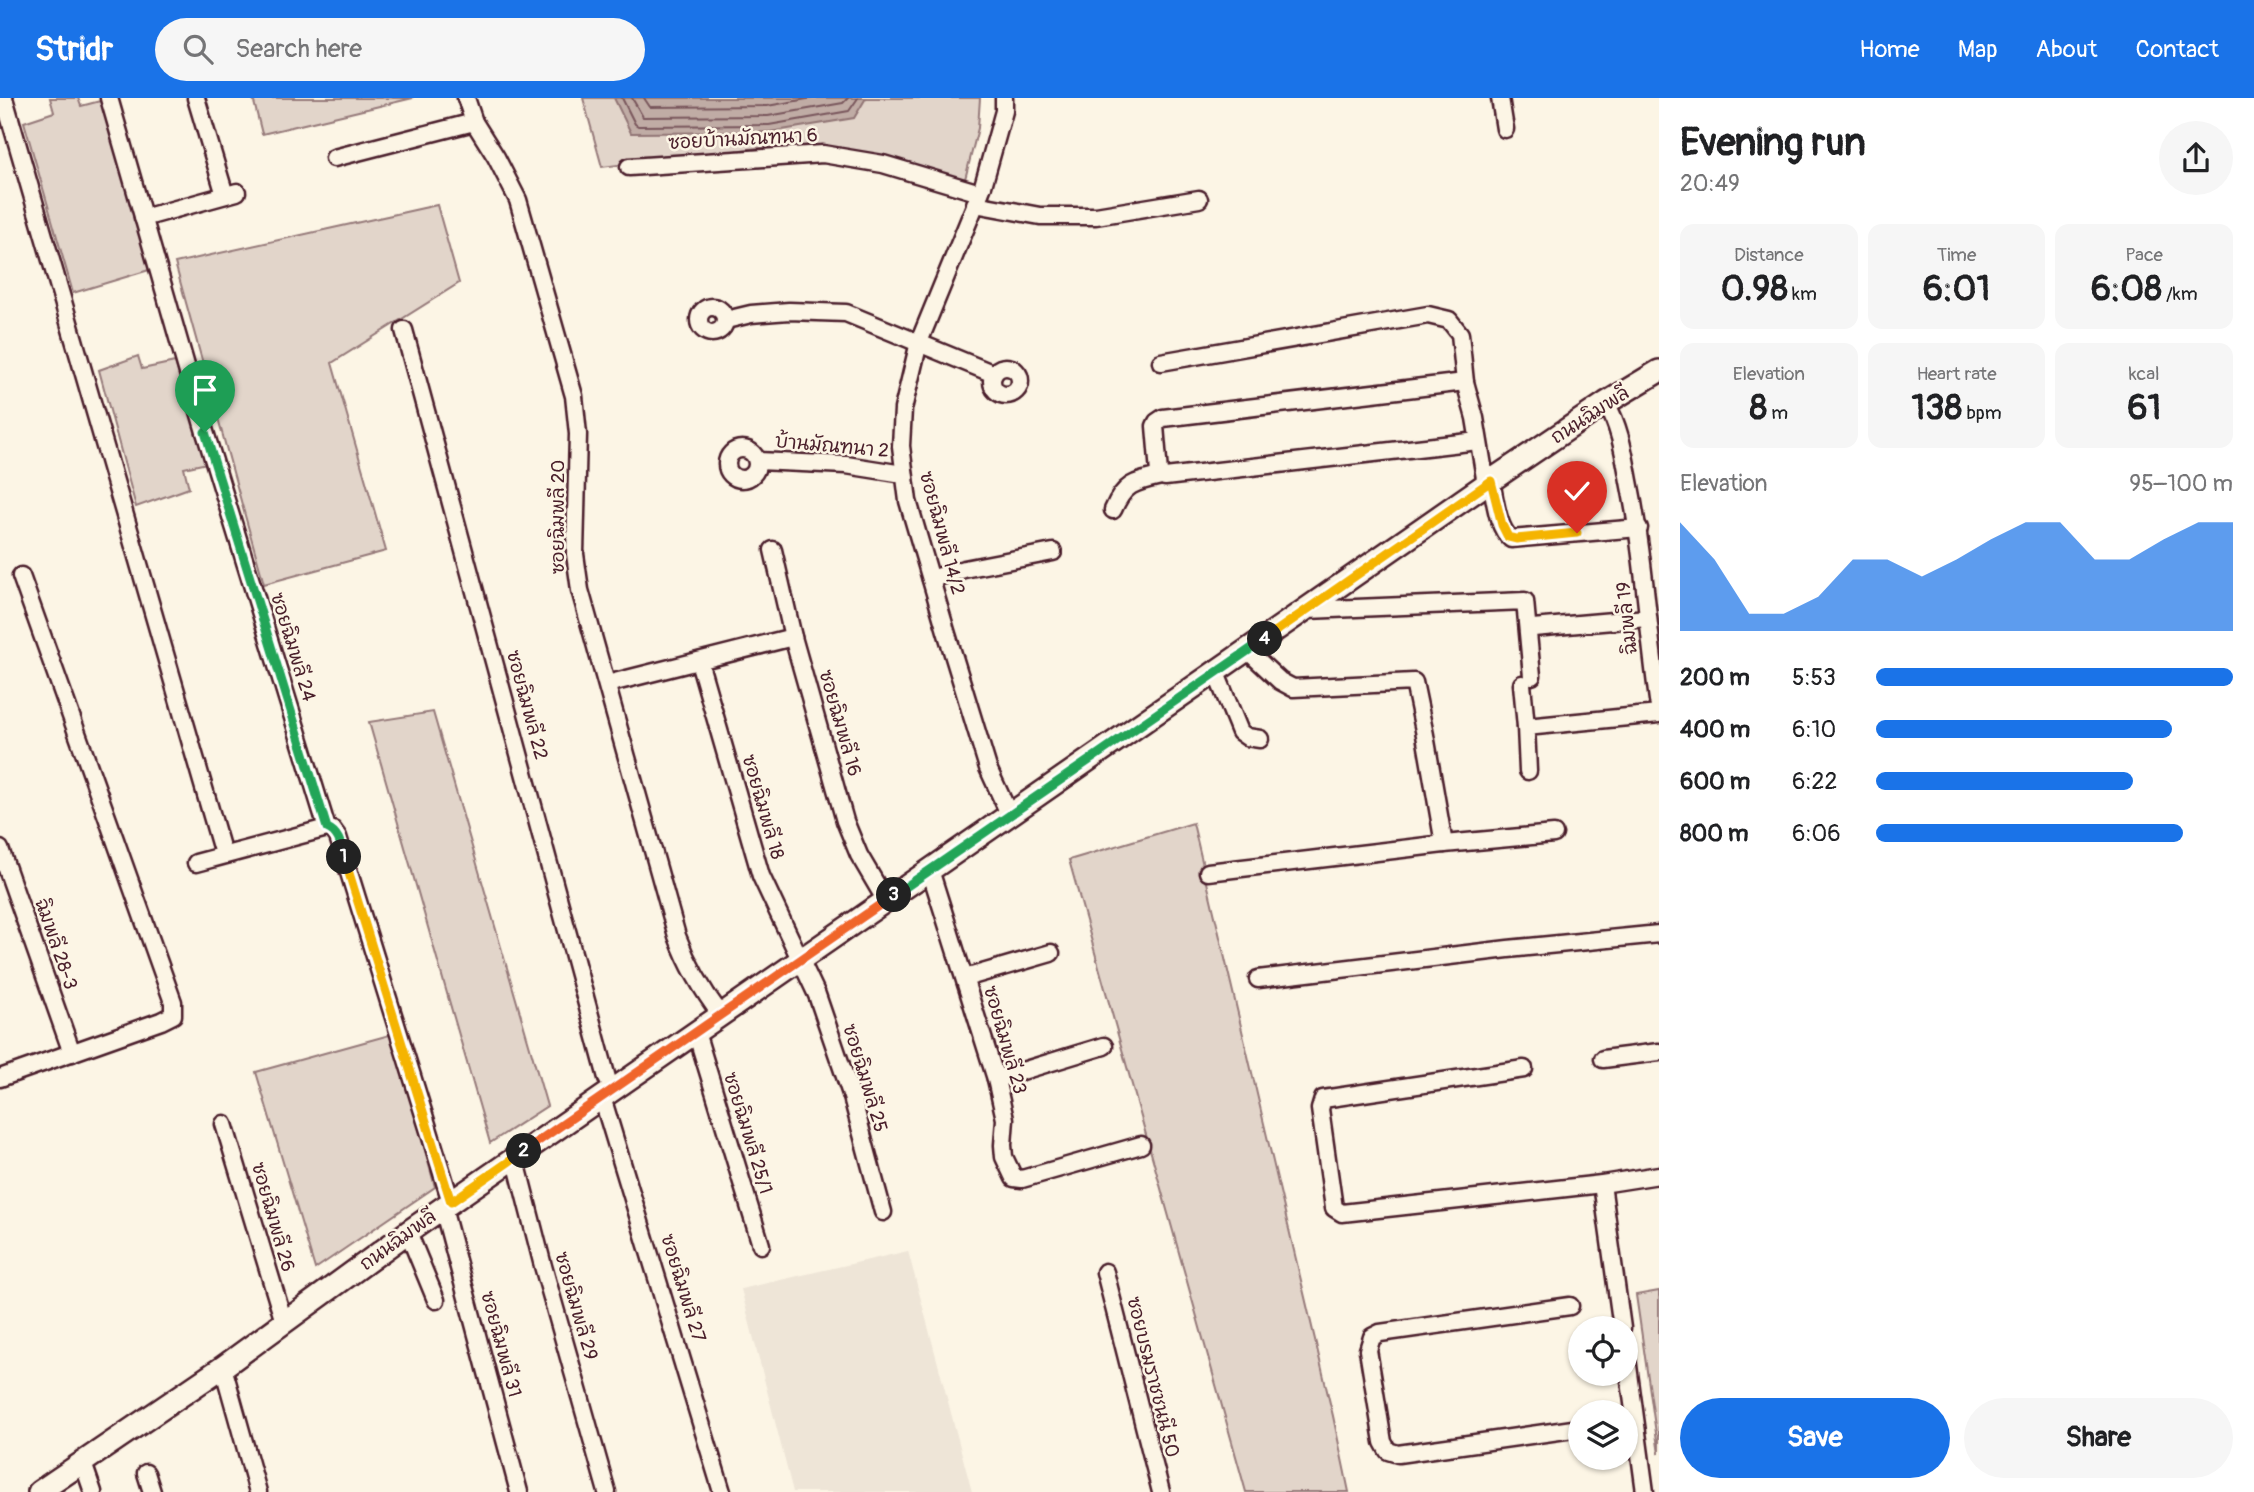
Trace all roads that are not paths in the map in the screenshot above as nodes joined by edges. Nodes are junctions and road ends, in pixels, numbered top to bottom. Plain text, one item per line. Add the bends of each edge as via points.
1 (4, 98) edge
2 (109, 98) edge
3 (196, 98) edge
4 (466, 98) edge
5 (1004, 98) edge
6 (1500, 98) edge
7 (474, 121) junction
8 (1505, 129) dead end
9 (334, 158) dead end
10 (629, 167) dead end
11 (978, 199) junction
12 (1199, 199) dead end
13 (143, 218) junction
14 (726, 320) dead end
15 (404, 330) dead end
16 (919, 342) junction
17 (1161, 362) dead end
18 (1659, 371) edge
19 (994, 374) dead end
20 (1465, 382) junction
21 (1606, 403) junction
22 (1478, 441) junction
23 (758, 461) dead end
24 (903, 474) junction
25 (1161, 476) junction
26 (1489, 483) junction
27 (1113, 510) dead end
28 (1639, 528) junction
29 (773, 550) dead end
30 (1053, 552) dead end
31 (21, 576) dead end
32 (931, 579) junction
33 (1307, 610) junction
34 (1647, 618) junction
35 (1533, 628) dead end
36 (793, 637) junction
37 (1248, 651) junction
38 (1655, 656) edge
39 (699, 661) junction
40 (1216, 673) junction
41 (607, 684) junction
42 (1659, 706) edge
43 (1659, 714) edge
44 (1526, 727) junction
45 (1260, 739) dead end
46 (1528, 771) dead end
47 (1010, 816) junction
48 (327, 828) junction
49 (1554, 834) dead end
50 (1444, 844) junction
51 (0, 849) edge
52 (223, 854) junction
53 (196, 863) dead end
54 (930, 870) junction
55 (1208, 872) dead end
56 (886, 901) junction
57 (1659, 934) edge
58 (1051, 953) dead end
59 (802, 959) junction
60 (965, 978) junction
61 (1258, 979) dead end
62 (721, 1015) junction
63 (696, 1032) junction
64 (1104, 1046) dead end
65 (1659, 1052) edge
66 (72, 1053) junction
67 (1603, 1059) dead end
68 (1524, 1069) dead end
69 (0, 1078) edge
70 (996, 1079) junction
71 (608, 1093) junction
72 (224, 1124) dead end
73 (1141, 1145) dead end
74 (515, 1157) junction
75 (1659, 1175) edge
76 (1602, 1184) junction
77 (447, 1205) junction
78 (883, 1212) dead end
79 (408, 1232) junction
80 (761, 1245) dead end
81 (1105, 1272) dead end
82 (436, 1300) dead end
83 (1570, 1306) dead end
84 (1620, 1316) edge
85 (284, 1322) junction
86 (223, 1367) junction
87 (1568, 1430) edge
88 (1638, 1454) edge
89 (83, 1463) junction
90 (146, 1473) dead end
91 (39, 1492) edge
92 (93, 1492) edge
93 (152, 1492) edge
94 (258, 1492) edge
95 (519, 1492) edge
96 (607, 1492) edge
97 (722, 1492) edge
98 (1161, 1492) edge
99 (1646, 1492) edge

1 - 52 street
2 - 13 street, ซอยฉิมพลี 24
3 - 13 street via 231,193
4 - 7 street, ซอยฉิมพลี 20
5 - 11 street, ซอยฉิมพลี 14/2 via 999,132
6 - 8 street
7 - 9 street
7 - 41 street, ซอยฉิมพลี 20 via 517,201 574,396 578,434 575,554 580,590
10 - 11 street, ซอยบ้านมัณฑนา 6 via 822,154 883,164
11 - 12 street, ซอยบ้านมัณฑนา 6 via 1040,216 1096,216
11 - 16 street, ซอยฉิมพลี 14/2
13 - 48 street, ซอยฉิมพลี 24
14 - 16 street via 789,311 846,313
15 - 71 street, ซอยฉิมพลี 22
16 - 19 street
16 - 24 street, ซอยฉิมพลี 14/2 via 903,410
17 - 20 street via 1428,315 1449,320 1460,334
18 - 21 street, ถนนฉิมพลี
20 - 22 street
20 - 25 street via 1163,418 1155,426
21 - 26 street, ถนนฉิมพลี
21 - 28 street, ฉิมพลี 19 via 1621,438
22 - 25 street
22 - 26 street
23 - 24 street, บ้านมัณฑนา 2 via 846,465
24 - 32 street, ซอยฉิมพลี 14/2
25 - 27 street via 1132,484 1120,493
26 - 28 street via 1502,525 1511,538
26 - 33 street, ถนนฉิมพลี
28 - 34 street, ฉิมพลี 19
29 - 36 street, ซอยฉิมพลี 16
30 - 32 street
31 - 66 street via 173,1002 173,1015
32 - 47 street, ซอยฉิมพลี 14/2 via 988,768
33 - 37 street, ถนนฉิมพลี
33 - 44 street via 1525,601
34 - 35 street
34 - 38 street, ฉิมพลี 19
36 - 39 street
36 - 56 street, ซอยฉิมพลี 16 via 852,840
37 - 40 street, ถนนฉิมพลี
37 - 50 street via 1293,688 1414,682
38 - 42 street, ฉิมพลี 19
39 - 41 street
39 - 59 street, ซอยฉิมพลี 18 via 761,876
40 - 45 street via 1240,732
40 - 47 street, ถนนฉิมพลี
41 - 62 street, ซอยฉิมพลี 20 via 677,936 700,988
43 - 44 street
44 - 46 street
47 - 54 street, ถนนฉิมพลี
48 - 52 street
48 - 77 street, ซอยฉิมพลี 24 via 338,837
49 - 50 street
50 - 55 street
51 - 66 street, ฉิมพลี 28-3
52 - 53 street
54 - 56 street, ถนนฉิมพลี
54 - 60 street, ซอยฉิมพลี 23
56 - 59 street, ถนนฉิมพลี
57 - 61 street
58 - 60 street
59 - 62 street, ถนนฉิมพลี
59 - 78 street, ซอยฉิมพลี 25 via 852,1097
60 - 70 street, ซอยฉิมพลี 23
62 - 63 street, ถนนฉิมพลี
63 - 71 street, ถนนฉิมพลี
63 - 80 street, ซอยฉิมพลี 25/1
64 - 70 street
65 - 67 street
66 - 69 street
68 - 76 street via 1323,1099 1320,1109 1334,1208 1342,1213
70 - 73 street, ซอยฉิมพลี 23 via 1005,1119 1004,1157 1014,1178
71 - 74 street, ถนนฉิมพลี
71 - 97 street, ซอยฉิมพลี 27
72 - 85 street, ซอยฉิมพลี 26
74 - 77 street, ถนนฉิมพลี
74 - 96 street, ซอยฉิมพลี 29
75 - 76 street
76 - 84 street
77 - 79 street, ถนนฉิมพลี
77 - 95 street, ซอยฉิมพลี 31
79 - 82 street
79 - 85 street, ถนนฉิมพลี
81 - 98 street, ซอยบรมราชชนนี 50
83 - 87 street via 1380,1333 1371,1337 1368,1350 1388,1451 1398,1454
85 - 86 street, ถนนฉิมพลี
86 - 89 street, ถนนฉิมพลี
86 - 94 street
88 - 99 street
89 - 91 street, ถนนฉิมพลี
89 - 92 street
90 - 93 street

